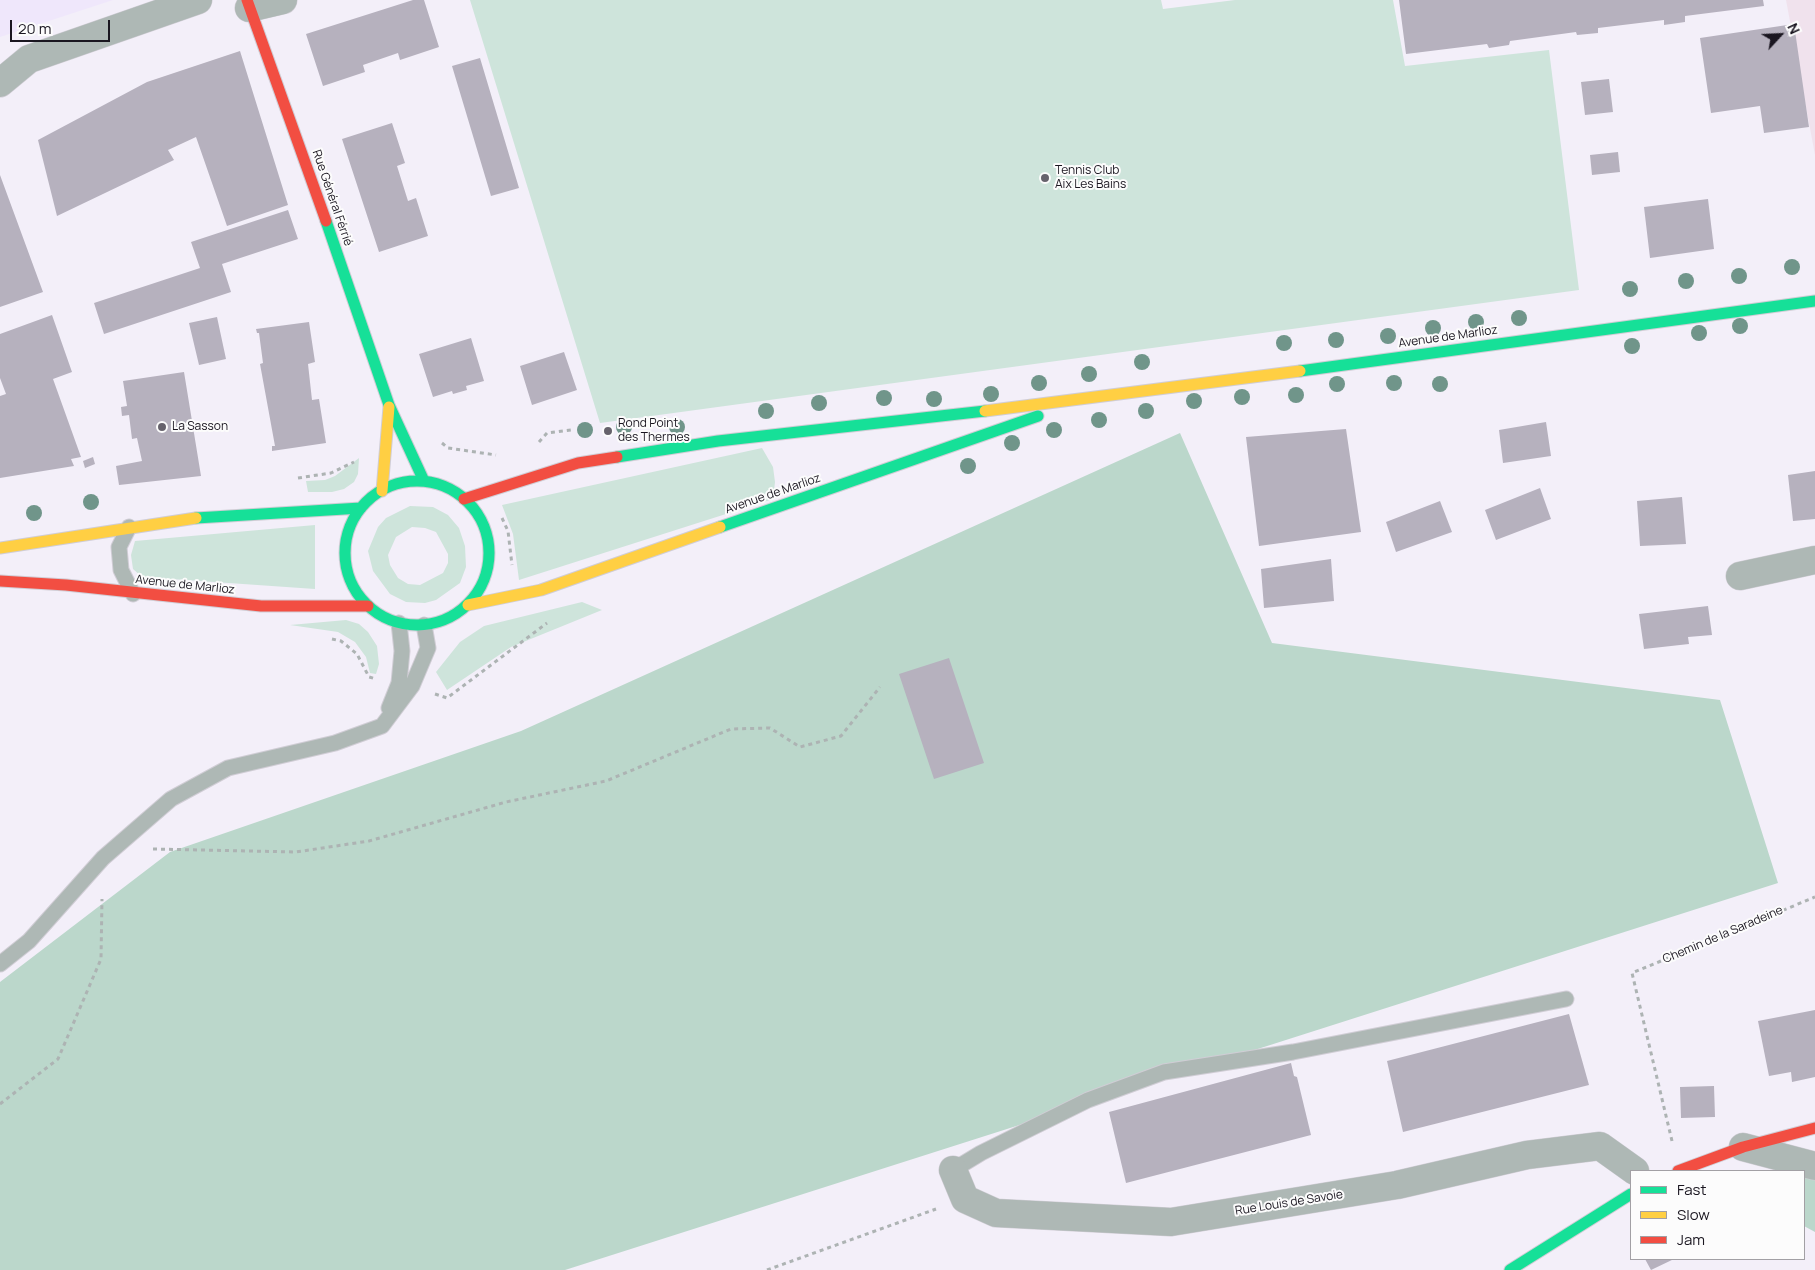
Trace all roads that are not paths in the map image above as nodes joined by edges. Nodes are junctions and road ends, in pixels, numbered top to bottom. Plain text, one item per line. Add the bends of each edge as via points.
1 (198, 0) edge
2 (283, 0) edge
3 (248, 4) edge
4 (0, 83) edge
5 (1815, 302) edge
6 (1084, 400) junction
7 (389, 406) junction
8 (424, 481) junction
9 (382, 491) junction
10 (464, 499) junction
11 (361, 508) junction
12 (129, 526) junction
13 (0, 548) edge
14 (1815, 560) edge
15 (1740, 576) dead end
16 (0, 581) edge
17 (133, 594) junction
18 (468, 605) junction
19 (368, 606) junction
20 (399, 623) junction
21 (424, 625) junction
22 (382, 726) junction
23 (0, 964) edge
24 (1566, 999) dead end
25 (1815, 1128) edge
26 (1743, 1147) junction
27 (1815, 1166) edge
28 (953, 1170) joint
29 (1634, 1170) edge
30 (1681, 1170) edge
31 (1630, 1195) edge
32 (1510, 1270) edge

1 - 4 street via 28,59
2 - 3 street
3 - 7 main road, Rue Général Férrié
5 - 6 main road, Avenue de Marlioz
6 - 10 main road, Avenue de Marlioz via 718,441 587,461
6 - 18 main road, Avenue de Marlioz via 541,590
7 - 8 main road, Rue Général Férrié
7 - 9 main road, Rue Général Férrié
8 - 9 main road via 402,483
8 - 10 main road via 451,490
9 - 11 main road
10 - 18 main road via 479,517 488,539 489,562 482,585
11 - 12 main road via 200,517
11 - 19 main road via 350,527 347,569 354,589
12 - 13 main road
12 - 17 lane via 119,547 121,570
14 - 15 street
16 - 17 main road, Avenue de Marlioz
17 - 19 main road, Avenue de Marlioz via 261,606
18 - 21 main road via 448,619
19 - 20 main road
20 - 21 main road
20 - 22 lane via 402,651 399,683
21 - 22 lane via 428,648 412,686
22 - 23 lane via 335,743 228,768 171,799 102,858 29,941
24 - 28 lane via 1293,1052 1164,1072 1088,1100 980,1153
25 - 26 main road
26 - 27 street
26 - 30 main road
28 - 29 street, Rue Louis de Savoie via 965,1199 996,1214 1171,1222 1397,1185 1528,1155 1600,1146
31 - 32 main road

